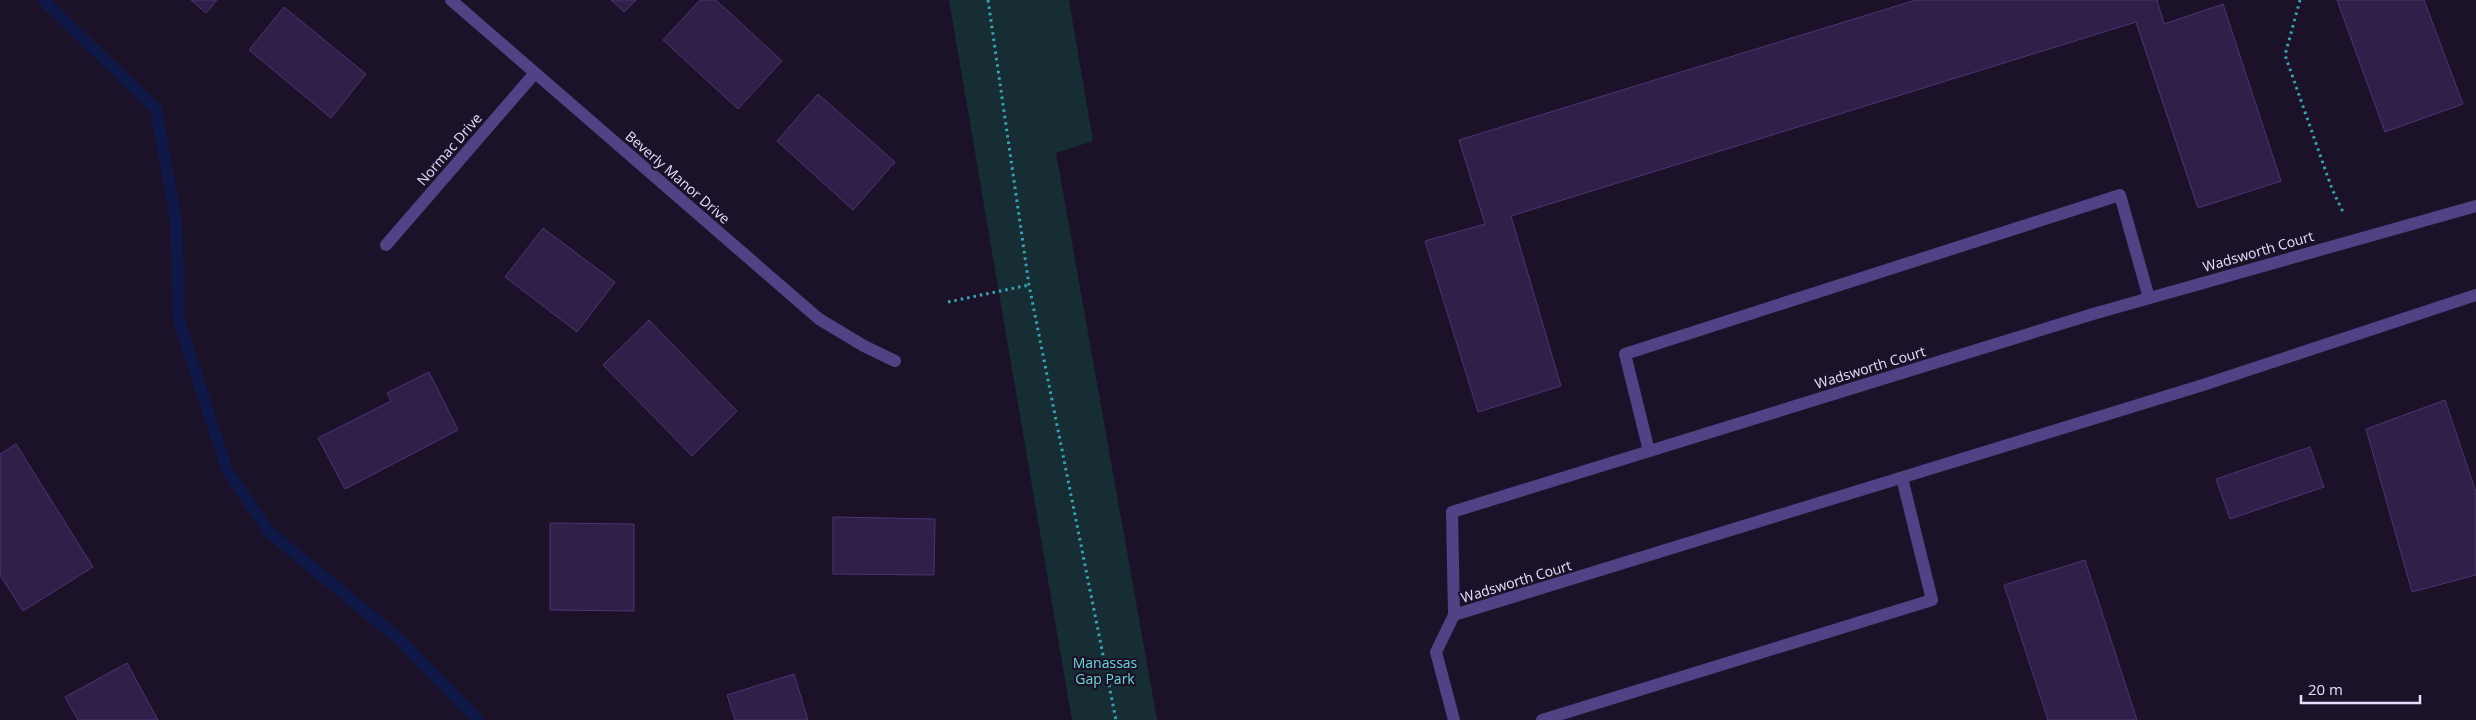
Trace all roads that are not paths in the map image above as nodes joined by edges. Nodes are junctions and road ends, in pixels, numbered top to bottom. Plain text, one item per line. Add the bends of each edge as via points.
1 (451, 0) edge
2 (535, 73) junction
3 (2476, 206) edge
4 (386, 245) dead end
5 (2476, 295) edge
6 (2149, 298) junction
7 (895, 361) dead end
8 (1649, 451) junction
9 (1902, 478) junction
10 (1454, 615) junction
11 (1454, 720) edge
12 (1542, 720) edge

1 - 2 street, Beverly Manor Drive
2 - 4 street, Normac Drive
2 - 7 street, Beverly Manor Drive via 819,319
3 - 6 street, Wadsworth Court
5 - 9 street, Wadsworth Court via 2203,385
6 - 8 street, Wadsworth Court
6 - 8 street via 2120,195 1624,354
8 - 10 street, Wadsworth Court via 1452,512
9 - 10 street, Wadsworth Court
9 - 12 street via 1932,600
10 - 11 street via 1436,652

